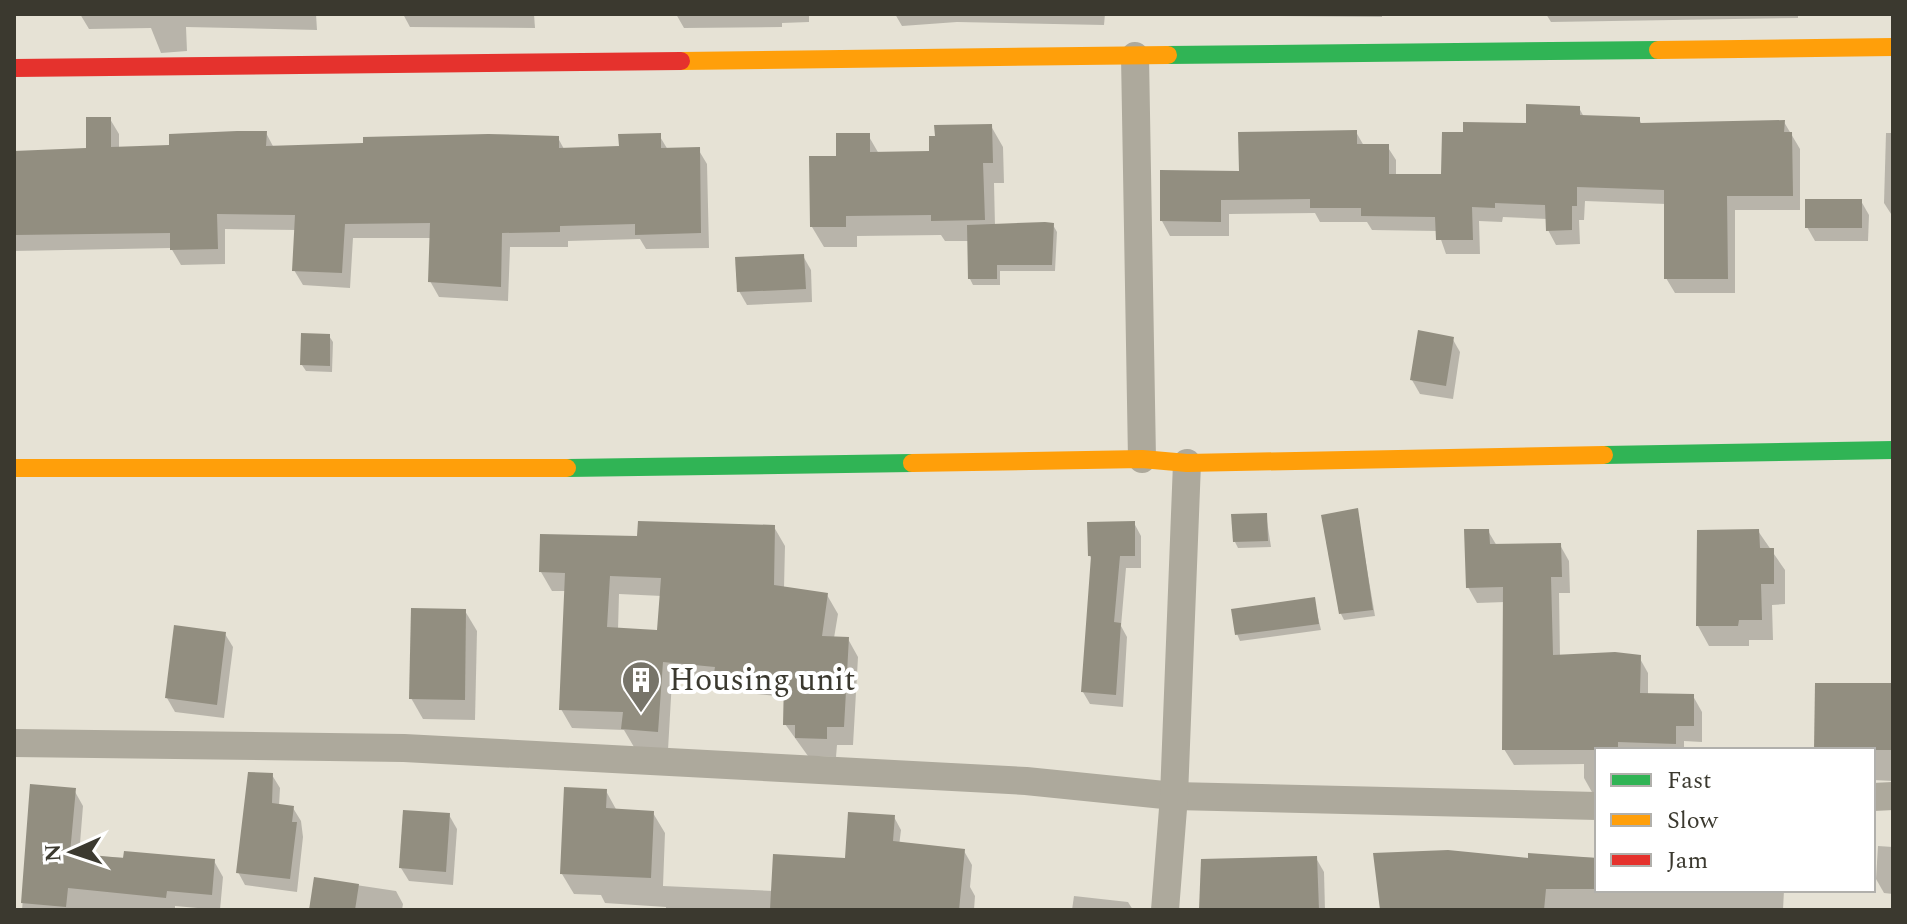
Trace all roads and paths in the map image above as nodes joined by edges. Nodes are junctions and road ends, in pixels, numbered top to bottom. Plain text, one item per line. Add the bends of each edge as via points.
1 (1893, 47) edge
2 (1135, 56) junction
3 (14, 68) edge
4 (1893, 450) edge
5 (1142, 459) junction
6 (1187, 463) junction
7 (14, 468) edge
8 (14, 743) edge
9 (1174, 796) junction
10 (1595, 806) edge
11 (1165, 910) edge

1 - 2 street
2 - 3 street
2 - 5 street
4 - 6 street
5 - 6 street
5 - 7 street via 612,468
6 - 9 street
8 - 9 street via 404,748 1026,781
9 - 10 street
9 - 11 street

